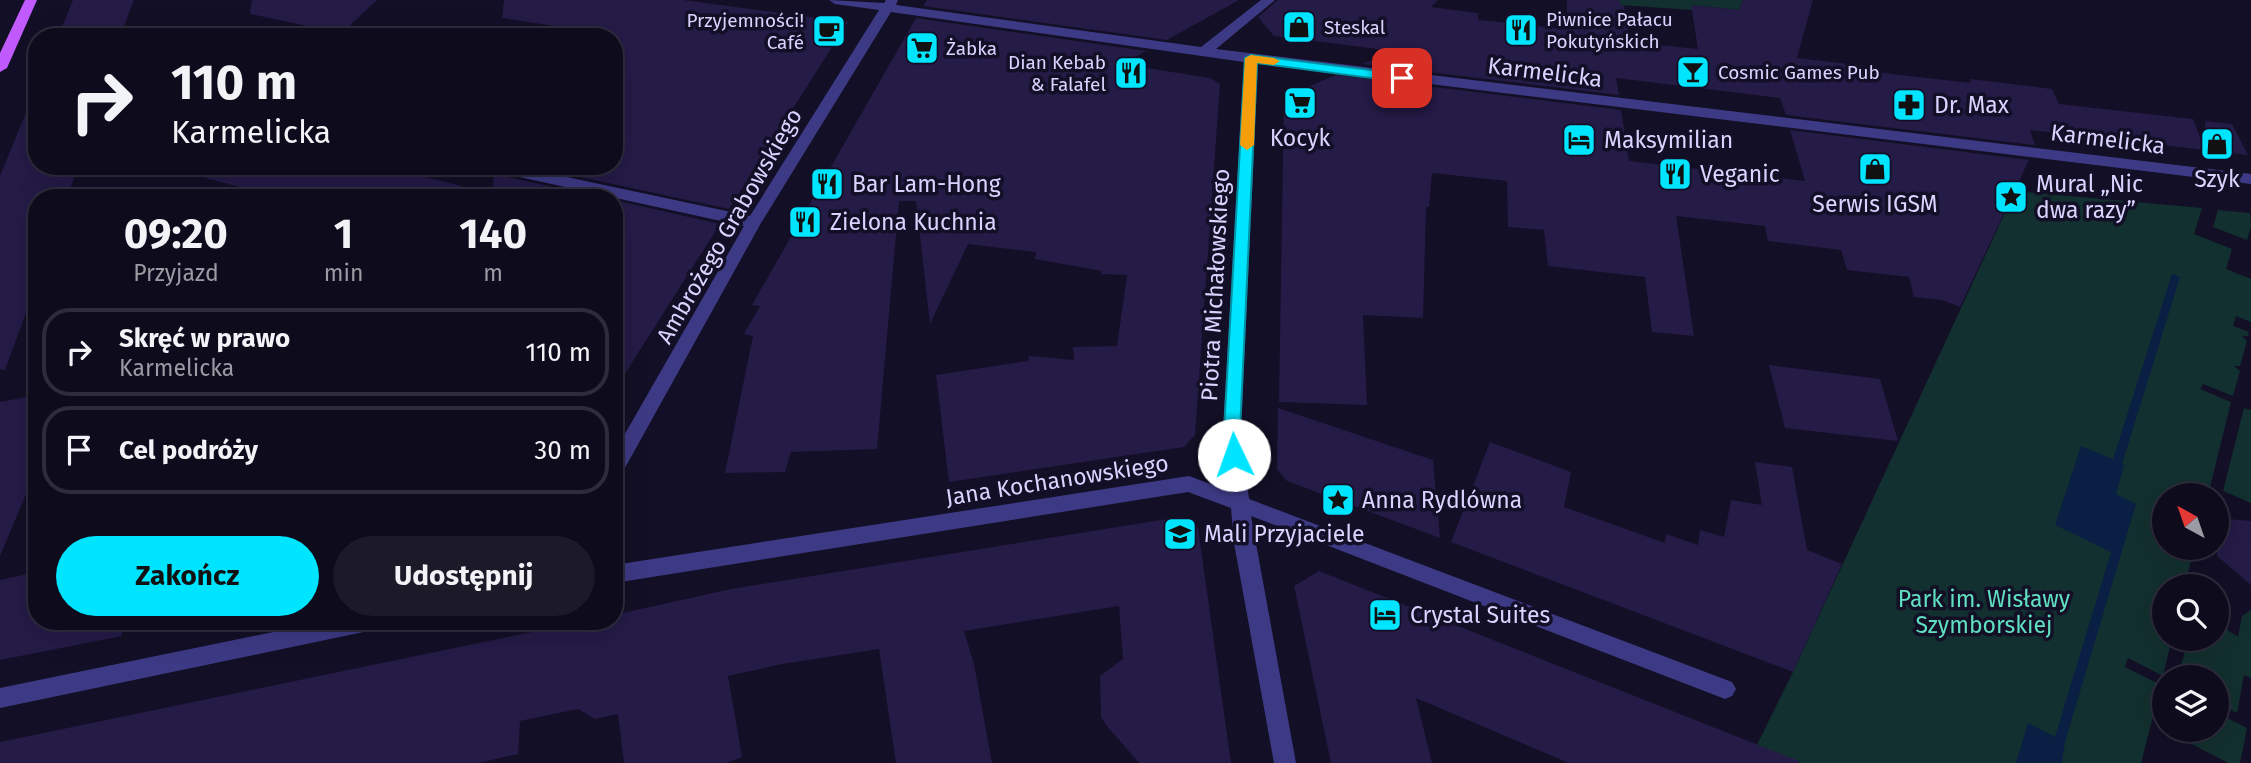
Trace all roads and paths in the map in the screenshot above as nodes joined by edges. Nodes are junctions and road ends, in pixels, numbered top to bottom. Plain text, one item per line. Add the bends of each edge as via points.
1 (31, 0) edge
2 (835, 0) edge
3 (1269, 0) edge
4 (889, 4) edge
5 (1205, 52) junction
6 (1251, 58) junction
7 (0, 68) edge
8 (532, 175) edge
9 (2251, 179) edge
10 (596, 189) edge
11 (623, 195) edge
12 (754, 222) junction
13 (623, 454) edge
14 (1239, 503) junction
15 (623, 573) edge
16 (329, 630) edge
17 (1725, 689) dead end
18 (0, 698) edge
19 (1285, 763) edge

1 - 7 main road
2 - 4 street, Karmelicka
3 - 5 street
4 - 5 street, Karmelicka
4 - 12 street, Ambrożego Grabowskiego
5 - 6 street, Karmelicka
6 - 9 street, Karmelicka
6 - 14 street, Piotra Michałowskiego via 1232,431
8 - 10 street
11 - 12 street
12 - 13 street, Ambrożego Grabowskiego
14 - 15 street, Jana Kochanowskiego via 1189,484
14 - 17 street, Jana Kochanowskiego
14 - 19 street, Piotra Michałowskiego
16 - 18 street

